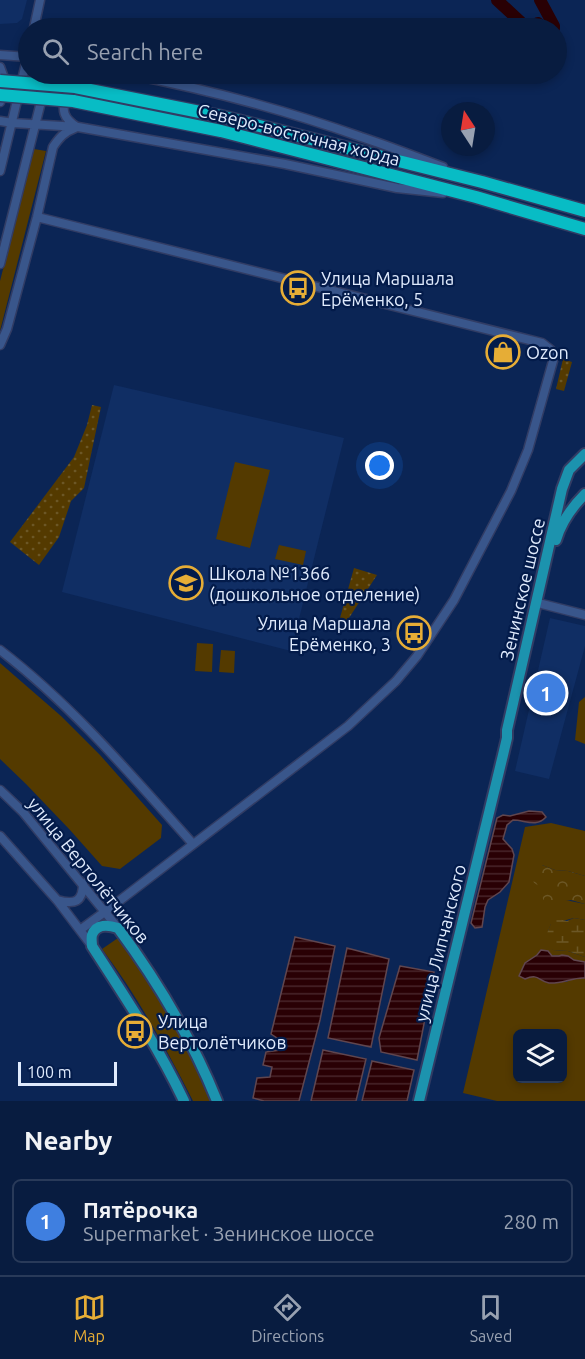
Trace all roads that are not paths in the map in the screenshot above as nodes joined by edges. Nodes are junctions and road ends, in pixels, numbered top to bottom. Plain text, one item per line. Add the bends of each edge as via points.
1 (40, 0) edge
2 (36, 18) edge
3 (0, 55) edge
4 (18, 56) edge
5 (0, 67) edge
6 (0, 81) edge
7 (18, 82) edge
8 (22, 84) edge
9 (38, 84) edge
10 (46, 84) edge
11 (67, 84) edge
12 (177, 84) edge
13 (0, 95) edge
14 (0, 102) edge
15 (0, 121) edge
16 (13, 123) junction
17 (36, 125) junction
18 (78, 127) junction
19 (0, 171) edge
20 (482, 182) junction
21 (476, 197) junction
22 (585, 211) edge
23 (37, 217) junction
24 (585, 229) edge
25 (0, 264) edge
26 (0, 345) edge
27 (585, 454) edge
28 (585, 494) edge
29 (542, 604) junction
30 (585, 615) edge
31 (0, 650) edge
32 (507, 738) junction
33 (0, 790) edge
34 (493, 793) joint
35 (0, 836) edge
36 (193, 844) junction
37 (82, 883) junction
38 (57, 900) junction
39 (106, 911) junction
40 (118, 928) junction
41 (80, 930) junction
42 (92, 946) junction
43 (184, 1101) edge
44 (217, 1101) edge
45 (419, 1101) edge

1 - 2 street
3 - 4 street
5 - 14 street via 4,78
6 - 7 highway, Северо-восточная хорда, bridge
8 - 16 street
9 - 20 highway, Северо-восточная хорда, bridge via 75,87 220,116
10 - 17 street
11 - 18 street via 64,114
12 - 20 street via 361,136
13 - 21 highway, Северо-восточная хорда, bridge via 73,101 221,131
15 - 16 street
16 - 17 street
16 - 19 street
17 - 18 street
17 - 25 street
18 - 21 street via 397,188
18 - 23 street via 66,132 53,147
20 - 22 highway, Северо-восточная хорда
21 - 24 highway, Северо-восточная хорда
23 - 26 street
23 - 36 street via 542,343 553,355 528,450 511,491 454,600 417,656 348,726
27 - 32 main road, Зенинское шоссе via 568,470 562,489
28 - 29 main road, Зенинское шоссе via 560,529
29 - 30 street
29 - 32 main road, Зенинское шоссе
31 - 36 street via 89,728
32 - 34 main road, Зенинское шоссе
33 - 37 street, улица Вертолётчиков
34 - 45 main road, улица Липчанского
35 - 38 street
36 - 39 street
37 - 38 street via 81,898 66,903
37 - 39 street, улица Вертолётчиков
38 - 41 street
39 - 40 street, улица Вертолётчиков
39 - 41 street
40 - 42 main road via 103,925 92,935
40 - 44 main road, улица Вертолётчиков via 173,1010
41 - 42 street
42 - 43 main road via 144,1026

